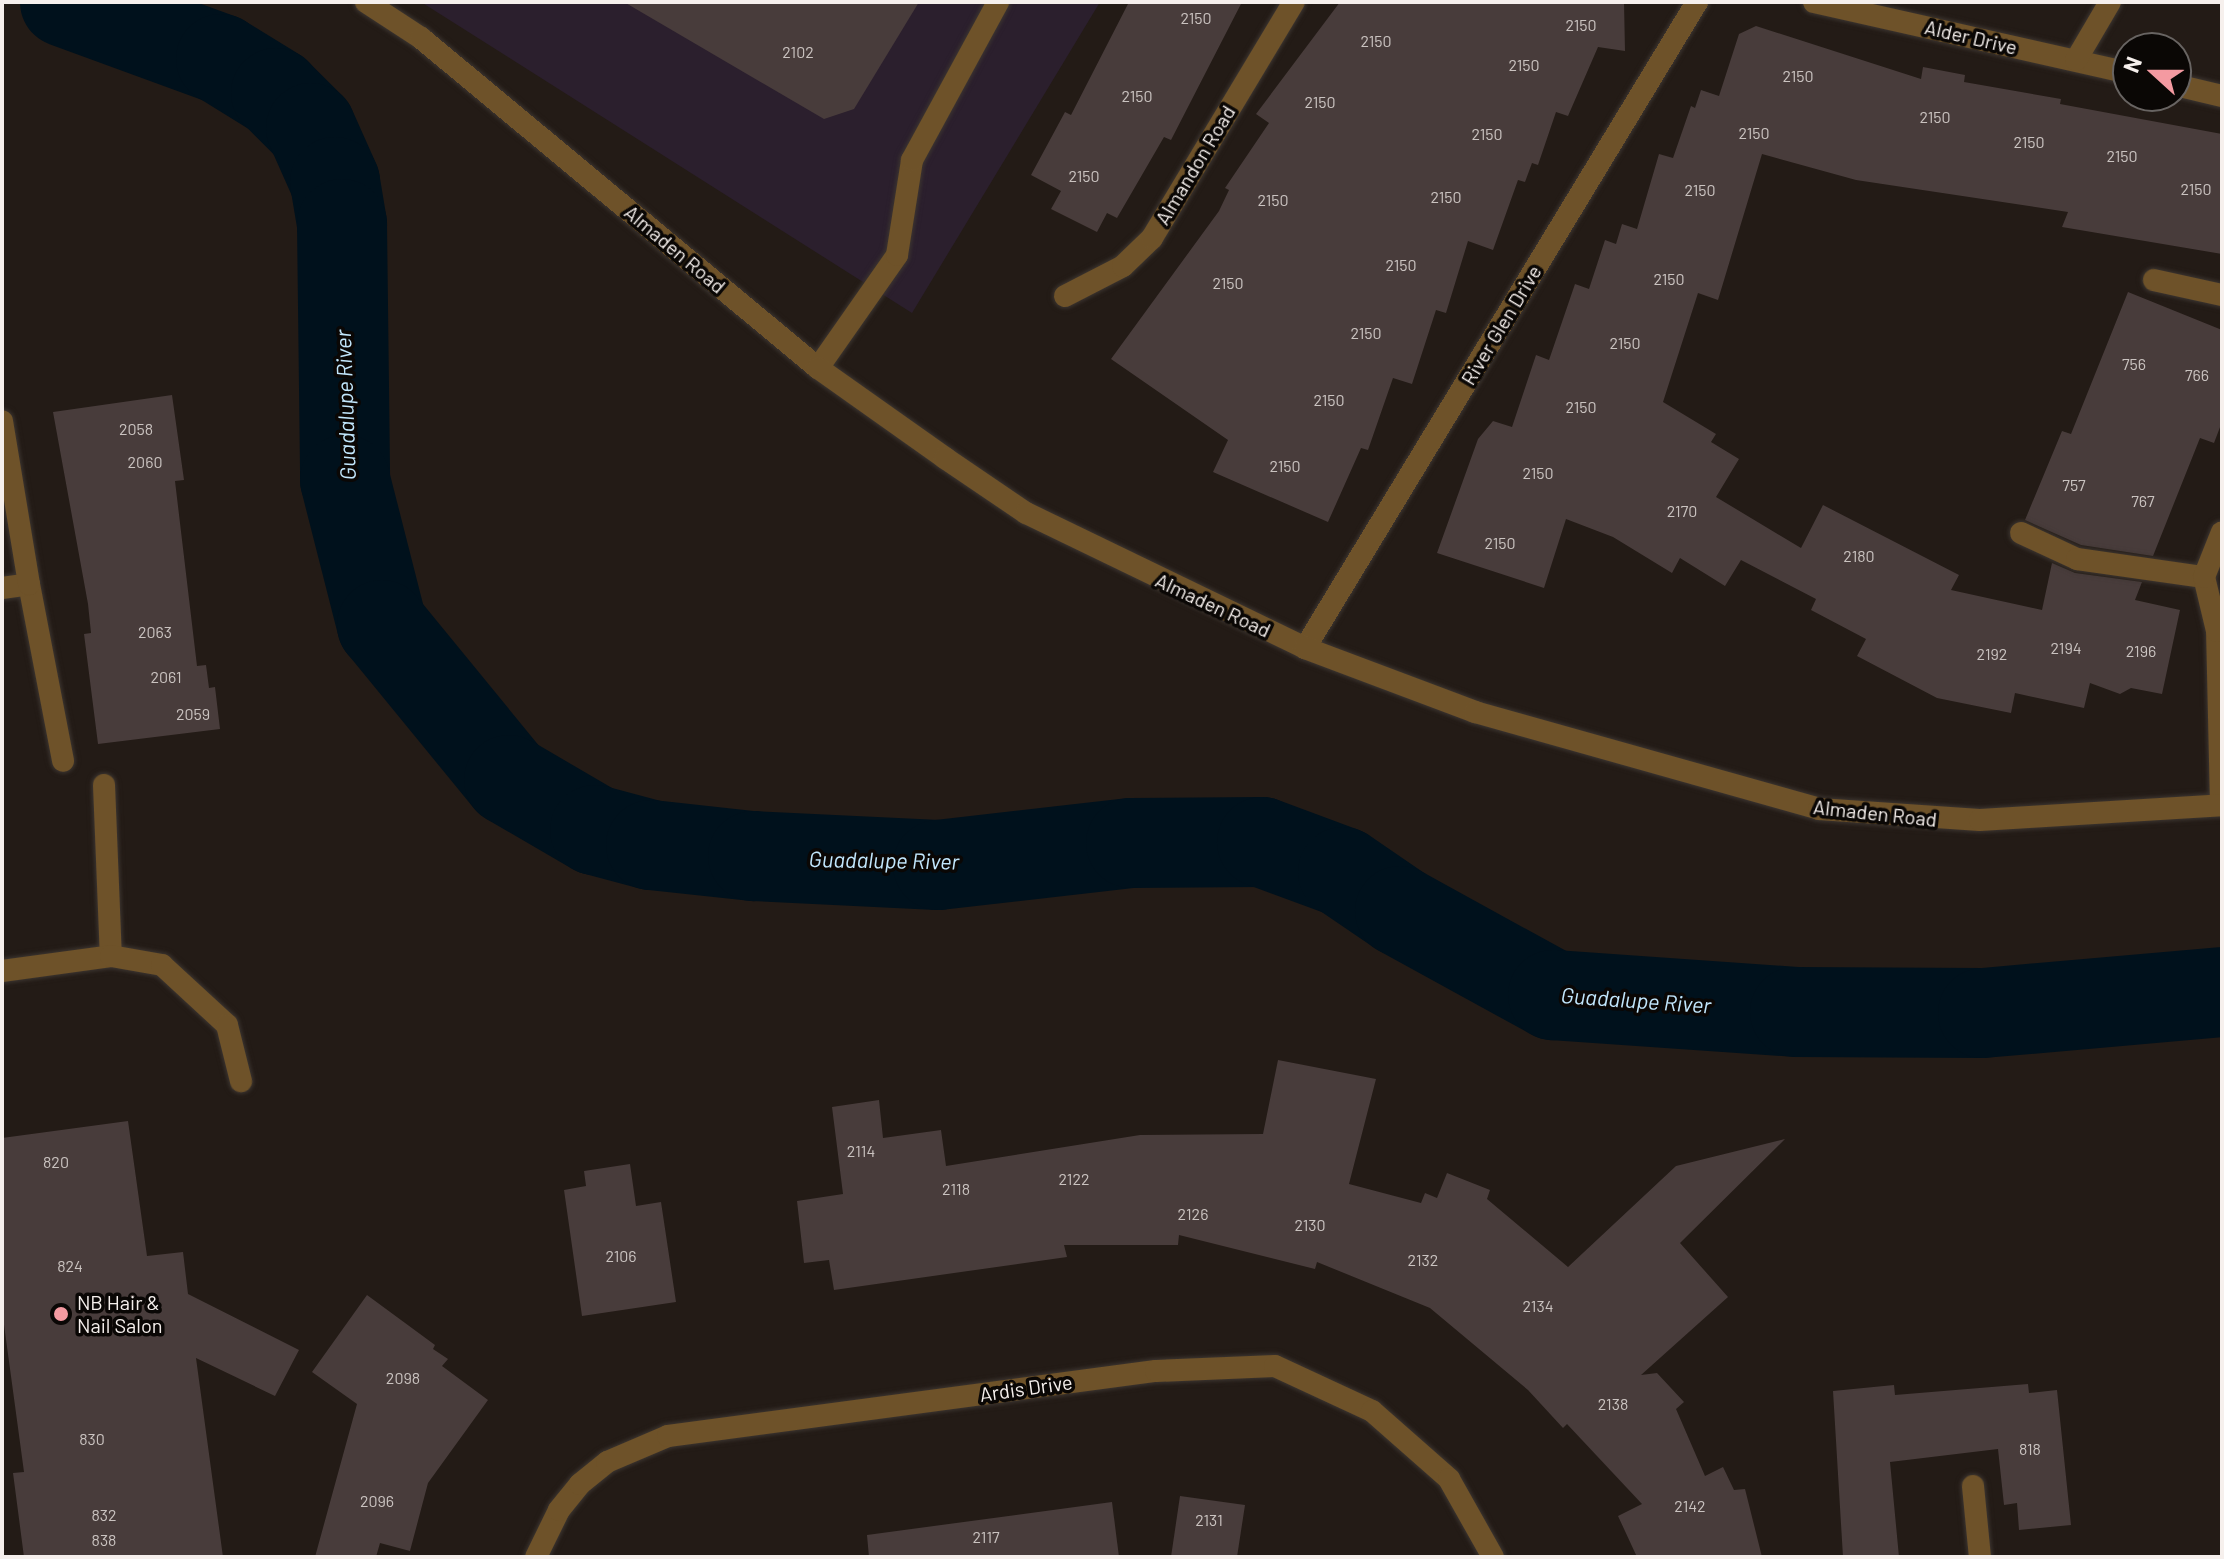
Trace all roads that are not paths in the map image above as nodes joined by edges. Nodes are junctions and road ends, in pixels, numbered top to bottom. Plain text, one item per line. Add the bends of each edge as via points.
1 (366, 2) edge
2 (998, 2) edge
3 (1294, 2) edge
4 (1697, 2) edge
5 (1814, 2) edge
6 (2110, 2) edge
7 (2076, 60) junction
8 (2112, 69) edge
9 (2192, 89) edge
10 (2222, 96) edge
11 (2154, 280) dead end
12 (2222, 295) edge
13 (1065, 296) dead end
14 (818, 368) junction
15 (2, 421) edge
16 (2222, 532) edge
17 (2021, 533) dead end
18 (2204, 577) junction
19 (29, 584) junction
20 (2, 588) edge
21 (1305, 648) junction
22 (63, 761) dead end
23 (104, 785) dead end
24 (2222, 805) edge
25 (111, 956) junction
26 (2, 971) edge
27 (241, 1081) dead end
28 (1973, 1486) dead end
29 (536, 1557) edge
30 (1493, 1557) edge
31 (1980, 1557) edge

1 - 14 street, Almaden Road via 421,38
2 - 14 street via 912,160 897,255
3 - 13 street, Almandon Road via 1152,238 1123,266
4 - 21 street, River Glen Drive
5 - 7 street, Alder Drive
6 - 7 street
7 - 8 street, Alder Drive
9 - 10 street
11 - 12 street
14 - 21 street, Almaden Road via 1026,513
15 - 19 street
16 - 18 street
17 - 18 street via 2077,559
18 - 24 street via 2217,631
19 - 20 street
19 - 22 street
21 - 24 street, Almaden Road via 1475,712 1819,809 1980,820
23 - 25 street
25 - 26 street
25 - 27 street via 162,965 227,1025
28 - 31 street
29 - 30 street, Ardis Drive via 559,1510 580,1484 607,1462 668,1436 1156,1371 1275,1366 1372,1411 1449,1479

